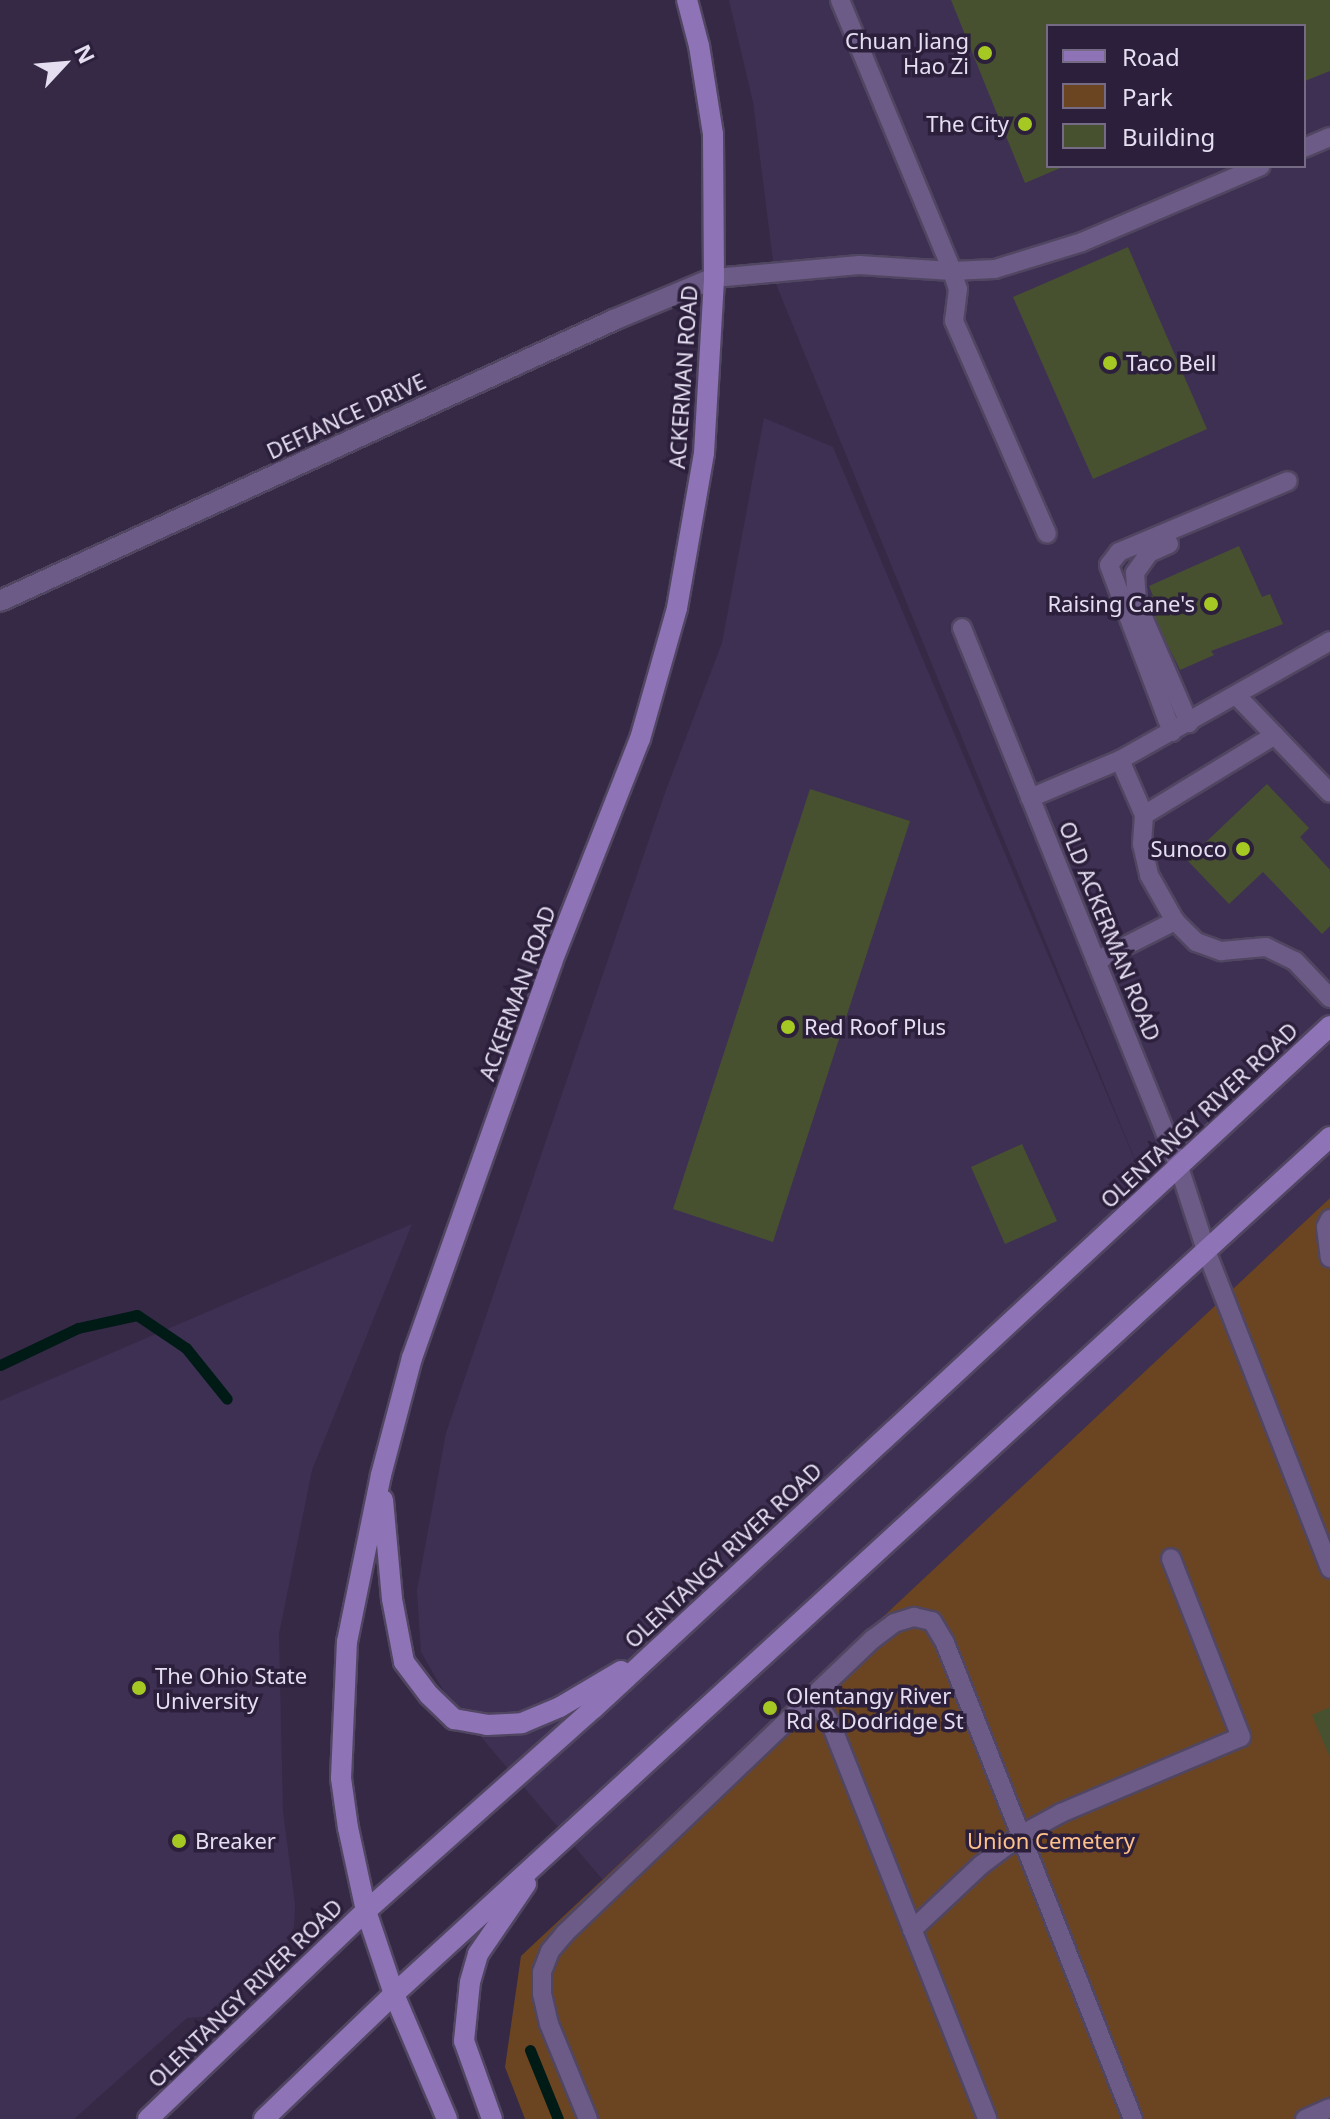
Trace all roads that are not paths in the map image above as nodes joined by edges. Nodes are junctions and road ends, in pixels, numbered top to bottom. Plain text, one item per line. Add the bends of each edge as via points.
1 (687, 0) edge
2 (840, 0) edge
3 (1330, 137) edge
4 (1306, 147) edge
5 (1256, 168) edge
6 (952, 271) junction
7 (714, 278) junction
8 (1047, 534) dead end
9 (0, 601) edge
10 (962, 628) dead end
11 (1330, 641) edge
12 (1237, 696) junction
13 (1189, 723) junction
14 (1172, 732) junction
15 (1275, 735) junction
16 (1120, 760) junction
17 (1330, 793) edge
18 (1030, 798) junction
19 (1144, 815) junction
20 (1175, 921) junction
21 (1096, 961) junction
22 (1330, 998) edge
23 (1330, 1026) edge
24 (1330, 1137) edge
25 (1179, 1167) junction
26 (1330, 1219) edge
27 (1207, 1253) junction
28 (1330, 1258) edge
29 (381, 1475) junction
30 (1171, 1558) dead end
31 (1330, 1569) edge
32 (655, 1650) junction
33 (813, 1696) junction
34 (1021, 1835) junction
35 (542, 1859) junction
36 (366, 1911) junction
37 (912, 1930) junction
38 (394, 1994) junction
39 (1330, 2108) edge
40 (148, 2119) edge
41 (264, 2119) edge
42 (447, 2119) edge
43 (492, 2119) edge
44 (588, 2119) edge
45 (987, 2119) edge
46 (1133, 2119) edge
47 (1305, 2119) edge

1 - 7 main road, ACKERMAN ROAD via 713,134
2 - 6 lane
3 - 4 lane
5 - 6 lane via 1082,242 995,269
6 - 7 lane via 859,265
6 - 8 lane via 958,289 954,321
7 - 9 street, DEFIANCE DRIVE
7 - 29 main road, ACKERMAN ROAD via 704,453 677,608 640,739 552,962 412,1358
10 - 18 lane, OLD ACKERMAN ROAD
11 - 12 lane
12 - 13 lane
12 - 15 lane
13 - 14 lane
13 - 14 lane via 1137,603 1135,573 1149,553 1290,486 1119,552 1109,565
14 - 16 lane
15 - 17 lane
15 - 19 lane
16 - 18 lane
16 - 19 lane
18 - 21 lane, OLD ACKERMAN ROAD
19 - 20 lane via 1142,844 1149,875
20 - 21 lane
20 - 22 lane via 1196,942 1221,951 1266,947 1295,961
21 - 25 lane, OLD ACKERMAN ROAD
23 - 25 main road, OLENTANGY RIVER ROAD
24 - 27 main road
25 - 27 lane, OLD ACKERMAN ROAD
25 - 32 main road, OLENTANGY RIVER ROAD
26 - 28 lane
27 - 31 lane, OLD ACKERMAN ROAD
27 - 35 main road
29 - 32 main road via 392,1599 404,1662 454,1719 487,1725 522,1723 560,1707
29 - 36 main road, ACKERMAN ROAD via 347,1642 341,1778
30 - 34 lane via 1241,1737
32 - 36 main road, OLENTANGY RIVER ROAD
33 - 34 lane via 894,1623 914,1617 932,1621
33 - 37 lane via 831,1724
33 - 44 lane via 550,1951 542,1972 542,1994
34 - 37 lane
34 - 46 lane
35 - 38 main road
35 - 43 main road via 478,1954 470,1982 464,2041
36 - 38 main road, ACKERMAN ROAD
36 - 40 main road, OLENTANGY RIVER ROAD
37 - 45 lane
38 - 41 main road
38 - 42 main road, ACKERMAN ROAD
39 - 47 lane

